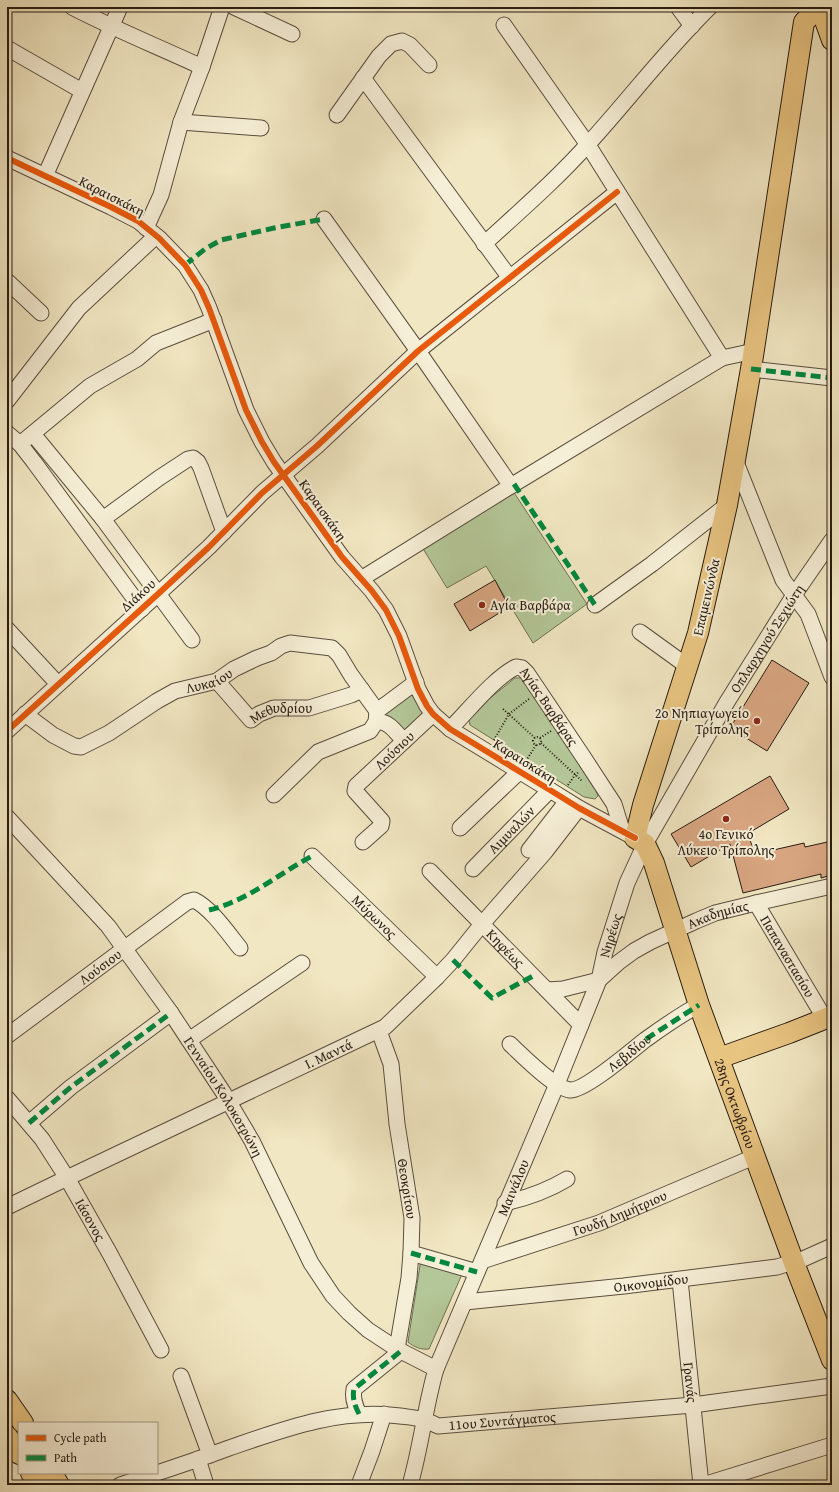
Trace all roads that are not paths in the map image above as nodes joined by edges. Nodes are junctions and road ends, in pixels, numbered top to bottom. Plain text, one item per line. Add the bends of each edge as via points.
1 (72, 7) edge
2 (120, 7) edge
3 (222, 7) edge
4 (234, 7) edge
5 (678, 7) edge
6 (710, 7) edge
7 (823, 8) edge
8 (504, 25) dead end
9 (692, 26) junction
10 (111, 27) junction
11 (292, 34) dead end
12 (832, 40) edge
13 (7, 48) edge
14 (429, 64) dead end
15 (202, 67) junction
16 (364, 78) junction
17 (82, 91) junction
18 (337, 115) dead end
19 (181, 122) junction
20 (261, 128) dead end
21 (588, 145) junction
22 (7, 158) edge
23 (45, 176) junction
24 (617, 192) junction
25 (324, 219) dead end
26 (151, 232) junction
27 (484, 244) junction
28 (510, 278) junction
29 (7, 281) edge
30 (41, 313) dead end
31 (214, 320) junction
32 (418, 351) junction
33 (722, 358) junction
34 (753, 360) junction
35 (832, 378) edge
36 (7, 401) edge
37 (7, 433) edge
38 (33, 434) junction
39 (20, 444) junction
40 (735, 460) junction
41 (283, 474) junction
42 (511, 486) junction
43 (727, 505) junction
44 (103, 519) junction
45 (224, 532) junction
46 (830, 545) edge
47 (361, 579) junction
48 (158, 594) junction
49 (794, 595) junction
50 (595, 605) dead end
51 (142, 609) junction
52 (7, 629) edge
53 (640, 632) dead end
54 (192, 640) dead end
55 (687, 666) junction
56 (832, 677) edge
57 (217, 682) junction
58 (416, 682) junction
59 (58, 684) junction
60 (362, 690) junction
61 (25, 714) junction
62 (433, 714) junction
63 (376, 716) junction
64 (450, 729) junction
65 (7, 731) edge
66 (404, 741) junction
67 (520, 771) junction
68 (274, 795) dead end
69 (564, 799) junction
70 (611, 800) junction
71 (7, 817) edge
72 (607, 822) junction
73 (460, 828) dead end
74 (634, 837) junction
75 (363, 842) dead end
76 (529, 850) dead end
77 (312, 856) dead end
78 (474, 869) dead end
79 (430, 871) dead end
80 (832, 886) edge
81 (756, 903) junction
82 (482, 924) junction
83 (676, 931) junction
84 (124, 948) junction
85 (240, 948) dead end
86 (302, 963) dead end
87 (437, 977) junction
88 (599, 980) junction
89 (547, 990) junction
90 (699, 1004) junction
91 (171, 1013) junction
92 (830, 1022) edge
93 (581, 1025) junction
94 (379, 1031) junction
95 (7, 1036) edge
96 (189, 1040) junction
97 (510, 1044) dead end
98 (719, 1058) junction
99 (557, 1084) junction
100 (7, 1098) edge
101 (229, 1101) junction
102 (29, 1123) junction
103 (756, 1156) junction
104 (67, 1178) junction
105 (567, 1179) dead end
106 (505, 1203) junction
107 (7, 1207) edge
108 (832, 1246) edge
109 (411, 1253) junction
110 (794, 1263) junction
111 (479, 1266) junction
112 (680, 1280) junction
113 (465, 1302) junction
114 (830, 1349) edge
115 (161, 1350) dead end
116 (399, 1350) junction
117 (436, 1369) junction
118 (181, 1376) dead end
119 (832, 1386) edge
120 (7, 1400) edge
121 (693, 1405) junction
122 (359, 1414) junction
123 (384, 1414) junction
124 (425, 1419) junction
125 (22, 1422) edge
126 (7, 1436) edge
127 (832, 1445) edge
128 (18, 1452) edge
129 (204, 1457) junction
130 (158, 1473) edge
131 (32, 1474) edge
132 (53, 1474) edge
133 (154, 1474) edge
134 (39, 1485) edge
135 (59, 1485) edge
136 (120, 1485) edge
137 (206, 1485) edge
138 (358, 1485) edge
139 (410, 1485) edge
140 (702, 1485) edge

1 - 10 street
2 - 10 street
3 - 15 street
4 - 11 street
5 - 9 street
6 - 9 street
7 - 12 main road
7 - 34 main road, Επαμεινώνδα via 804,22
8 - 21 street
9 - 21 street via 642,80
10 - 15 street
10 - 17 street
13 - 17 street
14 - 16 street via 410,45 398,41 387,48
15 - 19 street
16 - 18 street
16 - 27 street
17 - 23 street
19 - 20 street
19 - 26 street
21 - 24 street
21 - 27 street
22 - 23 street, Καραισκάκη
23 - 26 street, Καραισκάκη via 128,215
24 - 28 street, Διάκου
24 - 33 street
25 - 32 street
26 - 31 street, Καραισκάκη via 192,274
26 - 36 street via 79,308
27 - 28 street
28 - 32 street, Διάκου
29 - 30 street
31 - 38 street via 156,343 137,359 90,386
31 - 41 street, Καραισκάκη via 246,410 262,442
32 - 41 street, Διάκου via 317,446
32 - 42 street
33 - 34 street
33 - 42 street
34 - 35 street
34 - 40 main road, Επαμεινώνδα
37 - 39 street
38 - 39 street
38 - 44 street
39 - 51 street
40 - 43 main road, Επαμεινώνδα
40 - 49 street via 783,580
41 - 45 street, Διάκου
41 - 47 street, Καραισκάκη via 342,557
42 - 47 street
43 - 50 street
43 - 55 main road, Επαμεινώνδα via 698,632
44 - 45 street via 171,470 193,458 201,468
44 - 48 street
45 - 48 street, Διάκου
46 - 49 street, Οπλαρχηγού Σεχιώτη
47 - 58 street, Καραισκάκη via 391,618
48 - 51 street, Διάκου
48 - 54 street
49 - 56 street via 808,614
49 - 74 street, Οπλαρχηγού Σεχιώτη via 727,702
51 - 59 street, Διάκου
52 - 59 street
53 - 55 street
55 - 74 main road, Επαμεινώνδα
57 - 60 street, Μεθυδρίου via 250,720 274,708 309,708
57 - 60 street, Λυκαίου via 234,669 290,642 332,648
57 - 61 street, Λυκαίου via 175,692 109,733 81,747 74,746 42,728
58 - 62 street, Καραισκάκη
58 - 63 street
59 - 61 street, Διάκου
60 - 63 street, Λυκαίου
61 - 65 street, Διάκου
62 - 64 street, Καραισκάκη
62 - 66 street, Λούσιου
63 - 66 street via 386,722
63 - 68 street via 370,731 318,752
64 - 67 street, Καραισκάκη
64 - 70 street, Αγίας Βαρβάρας via 486,691 510,671 519,667 525,670 540,691
66 - 75 street, Λούσιου via 356,786 355,791 382,822 381,826
67 - 69 street, Καραισκάκη
67 - 73 street
69 - 72 street, Καραισκάκη
69 - 76 street
69 - 78 street, Αιμυαλών
69 - 82 street, Ι. Μαντά via 545,852
70 - 72 street
70 - 74 street, Αγίας Βαρβάρας
71 - 84 street, Γενναίου Κολοκοτρώνη via 90,905
72 - 74 street, Καραισκάκη
74 - 83 main road, 28ης Οκτωβρίου via 654,863
74 - 88 street, Νηρέως via 627,883 605,952
77 - 87 street, Μύρωνος
79 - 82 street, Κηφέως
80 - 81 street, Ακαδημίας
81 - 83 street, Ακαδημίας via 715,913
81 - 92 street, Παπαναστασίου
82 - 87 street, Ι. Μαντά
82 - 89 street, Κηφέως
83 - 88 street, Μαινάλου via 634,951
83 - 90 main road, 28ης Οκτωβρίου
84 - 85 street, Λούσιου via 187,902 194,900 209,910
84 - 91 street, Γενναίου Κολοκοτρώνη
84 - 95 street, Λούσιου
86 - 96 street
87 - 94 street, Ι. Μαντά via 390,1024
88 - 89 street via 563,989
88 - 93 street, Μαινάλου
89 - 93 street, Κηφέως
90 - 98 main road, 28ης Οκτωβρίου
90 - 99 street, Λεβιδίου via 581,1087 569,1089
91 - 96 street, Γενναίου Κολοκοτρώνη
91 - 102 street via 71,1086
92 - 98 main road
93 - 99 street, Μαινάλου
94 - 101 street, Ι. Μαντά
94 - 109 street, Θεοκρίτου via 391,1064 397,1124 412,1218
96 - 101 street, Γενναίου Κολοκοτρώνη
97 - 99 street
98 - 103 main road, 28ης Οκτωβρίου
99 - 106 street, Μαινάλου
100 - 102 street, Ιάσονος
101 - 104 street, Ι. Μαντά
101 - 116 street, Γενναίου Κολοκοτρώνη via 274,1184 304,1250 325,1285 340,1305 358,1322
102 - 104 street, Ιάσονος
103 - 110 main road, 28ης Οκτωβρίου
103 - 111 street, Γουδή Δημήτριου via 599,1223
104 - 107 street, Ι. Μαντά
104 - 115 street, Ιάσονος
105 - 106 street via 529,1197
106 - 111 street, Μαινάλου
108 - 110 street, Οικονομίδου
109 - 111 street
109 - 116 street, Θεοκρίτου
110 - 112 street, Οικονομίδου
110 - 114 main road, 28ης Οκτωβρίου
111 - 113 street, Μαινάλου
112 - 113 street, Οικονομίδου
112 - 121 street, Γρανάς
113 - 117 street, Μαινάλου
116 - 117 street, Γενναίου Κολοκοτρώνη
116 - 122 street via 354,1389 354,1400
117 - 124 street, Μαινάλου
118 - 129 street
119 - 121 street, 11ου Συντάγματος
120 - 125 main road
121 - 124 street, 11ου Συντάγματος via 438,1426
121 - 140 street, Γρανάς
122 - 123 street, 11ου Συντάγματος
122 - 129 street, 11ου Συντάγματος via 298,1425
123 - 124 street, 11ου Συντάγματος
123 - 138 street
124 - 139 street, Μαινάλου
126 - 128 main road
127 - 140 street
129 - 130 street, 11ου Συντάγματος
129 - 137 street
131 - 134 main road
132 - 135 main road
133 - 136 street, 11ου Συντάγματος

